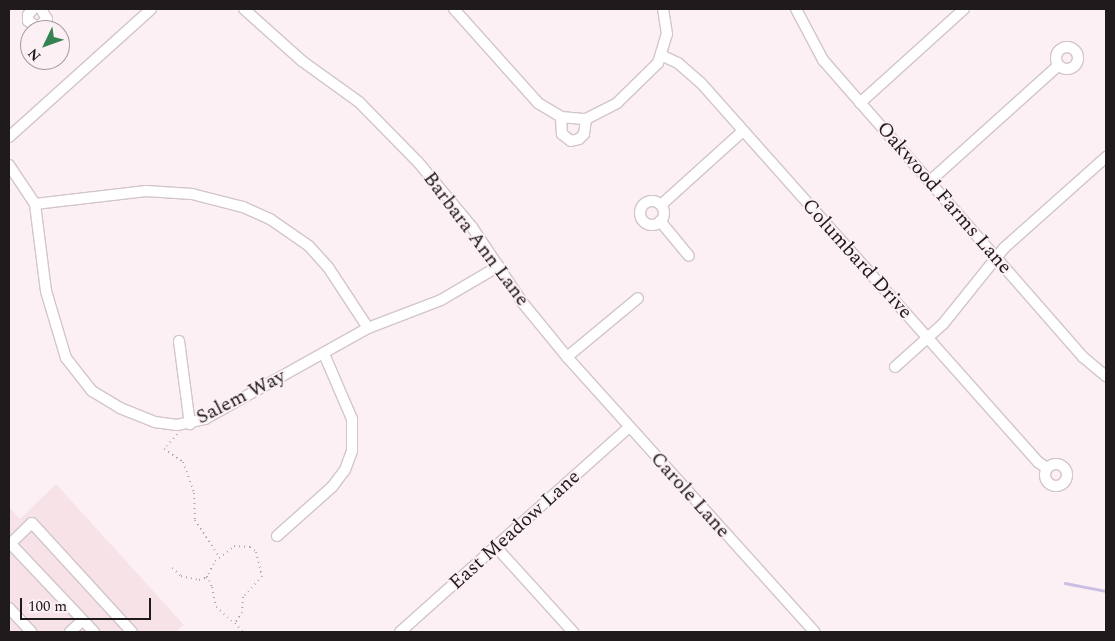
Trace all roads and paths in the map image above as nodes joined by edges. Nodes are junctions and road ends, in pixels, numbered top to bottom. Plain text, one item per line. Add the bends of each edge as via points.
1 (32, 9) edge
2 (41, 9) edge
3 (151, 9) edge
4 (244, 9) edge
5 (454, 9) edge
6 (663, 9) edge
7 (796, 9) edge
8 (964, 9) edge
9 (663, 56) junction
10 (1059, 65) dead end
11 (860, 102) junction
12 (561, 116) junction
13 (586, 119) junction
14 (743, 131) junction
15 (9, 136) edge
16 (1106, 157) edge
17 (9, 164) edge
18 (930, 181) junction
19 (35, 204) junction
20 (661, 205) junction
21 (660, 221) junction
22 (689, 256) dead end
23 (996, 256) junction
24 (499, 266) junction
25 (638, 298) dead end
26 (368, 328) junction
27 (928, 338) junction
28 (179, 341) dead end
29 (324, 354) junction
30 (567, 357) junction
31 (895, 367) dead end
32 (1106, 376) edge
33 (190, 424) junction
34 (179, 425) junction
35 (629, 427) junction
36 (1047, 468) dead end
37 (278, 536) dead end
38 (10, 543) edge
39 (496, 547) junction
40 (219, 556) junction
41 (172, 568) dead end
42 (206, 576) junction
43 (9, 608) edge
44 (82, 621) junction
45 (235, 623) junction
46 (31, 632) edge
47 (70, 632) edge
48 (94, 632) edge
49 (132, 632) edge
50 (244, 632) edge
51 (400, 632) edge
52 (573, 632) edge
53 (815, 632) edge

1 - 2 street via 28,21 38,27 47,19
3 - 15 street
4 - 24 street, Barbara Ann Lane via 381,124 439,186
5 - 12 street via 538,103
6 - 9 street via 667,34
7 - 11 street, Oakwood Farms Lane via 823,60
8 - 11 street
9 - 13 street via 617,103
9 - 14 street, Columbard Drive via 689,72
10 - 18 street
11 - 18 street, Oakwood Farms Lane
12 - 13 street
12 - 13 street via 562,134 571,141 584,134
14 - 20 street
14 - 27 street, Columbard Drive
16 - 23 street
17 - 19 street, Salem Way
18 - 23 street, Oakwood Farms Lane
19 - 26 street via 146,191 192,194 243,208 270,219 310,246 328,267
19 - 34 street, Salem Way via 46,291 66,358 92,390 120,408 155,422
20 - 21 street via 664,211
20 - 21 street via 654,201 646,202 640,212 646,222
21 - 22 street
23 - 27 street via 943,324
23 - 32 street, Oakwood Farms Lane via 1083,357
24 - 26 street, Salem Way via 441,300
24 - 30 street, Barbara Ann Lane via 522,302
25 - 30 street
26 - 29 street, Salem Way
27 - 31 street
27 - 36 street, Columbard Drive via 1038,462
28 - 33 street
29 - 33 street, Salem Way via 205,420
29 - 37 street via 352,419 352,451 339,480
30 - 35 street, Carole Lane
33 - 34 street, Salem Way
34 - 40 path via 175,437 164,449 183,462 194,493 195,520
35 - 39 street, East Meadow Lane
35 - 53 street, Carole Lane
38 - 44 street
38 - 49 street via 32,523
39 - 51 street, East Meadow Lane
39 - 52 street
40 - 42 path
40 - 45 path via 234,546 250,547 263,570 257,584 244,594 242,612
41 - 42 path via 181,576 194,580
42 - 45 path via 216,607
43 - 46 street
44 - 47 street
44 - 48 street
45 - 50 path

